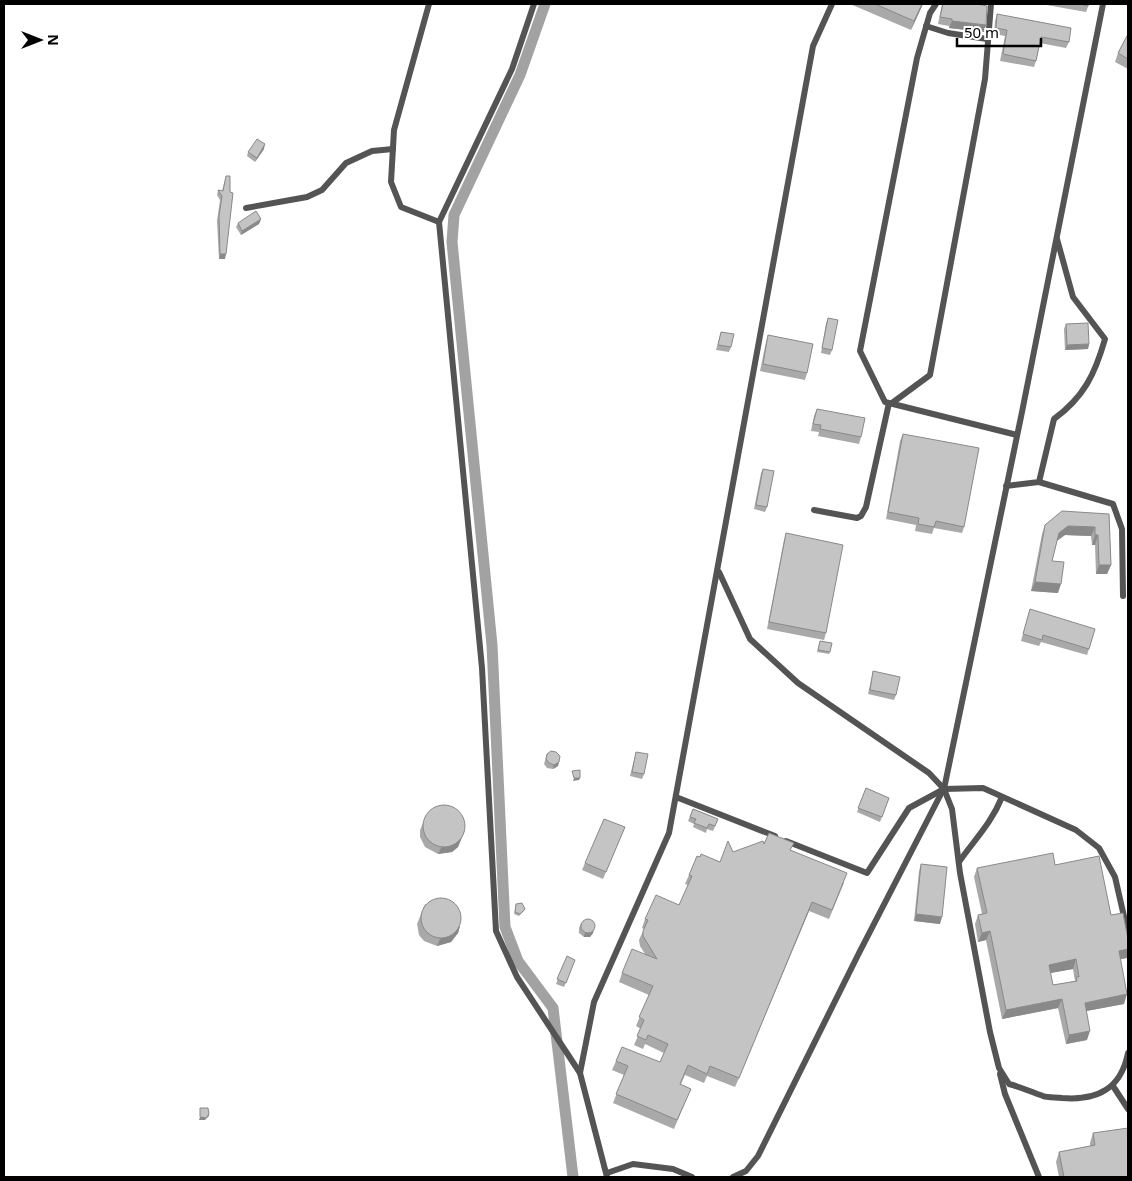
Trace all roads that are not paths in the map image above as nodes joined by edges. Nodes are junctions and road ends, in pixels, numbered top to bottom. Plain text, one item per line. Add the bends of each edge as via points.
1 (429, 4) edge
2 (534, 4) edge
3 (832, 4) edge
4 (936, 4) edge
5 (991, 4) edge
6 (1103, 4) edge
7 (926, 26) junction
8 (987, 39) junction
9 (393, 149) junction
10 (246, 208) dead end
11 (439, 222) junction
12 (1057, 238) junction
13 (890, 403) junction
14 (1017, 436) junction
15 (1038, 482) junction
16 (1006, 486) junction
17 (814, 510) dead end
18 (718, 571) junction
19 (1123, 596) dead end
20 (944, 789) junction
21 (1002, 796) junction
22 (676, 797) junction
23 (959, 862) junction
24 (1128, 934) edge
25 (1128, 1053) edge
26 (999, 1068) junction
27 (580, 1073) junction
28 (1113, 1086) junction
29 (1128, 1109) edge
30 (607, 1175) edge
31 (692, 1177) edge
32 (733, 1177) edge
33 (1039, 1177) edge

1 - 9 lane via 394,130
2 - 11 lane via 512,69
3 - 18 lane via 813,46
4 - 7 lane
5 - 8 lane
6 - 12 lane
7 - 8 lane
7 - 13 lane via 860,351 885,402
8 - 13 lane via 985,79 930,375
9 - 10 lane via 372,151 346,163 322,190 307,197
9 - 11 lane via 391,182 401,207
11 - 27 lane via 482,668 496,931 517,977
12 - 14 lane
12 - 15 lane via 1073,296 1105,339 1095,371 1071,406 1054,419
13 - 14 lane
13 - 17 lane via 866,507 861,516
14 - 16 lane
15 - 16 lane
15 - 19 lane via 1113,504 1122,529
16 - 20 lane
18 - 20 lane via 750,639 798,683 929,773
18 - 22 lane
20 - 21 lane via 983,788
20 - 22 lane via 910,808 867,873
20 - 23 lane via 952,809
20 - 32 lane via 858,953 758,1156 746,1171
21 - 23 lane via 995,814
21 - 24 lane via 1076,830 1099,848 1115,877
22 - 27 lane via 669,833 594,1002
23 - 26 lane
25 - 28 lane
26 - 28 lane via 1009,1084 1043,1096 1075,1099 1100,1094
26 - 33 lane via 1005,1094
27 - 30 lane
28 - 29 lane
30 - 31 lane via 633,1164 673,1169

